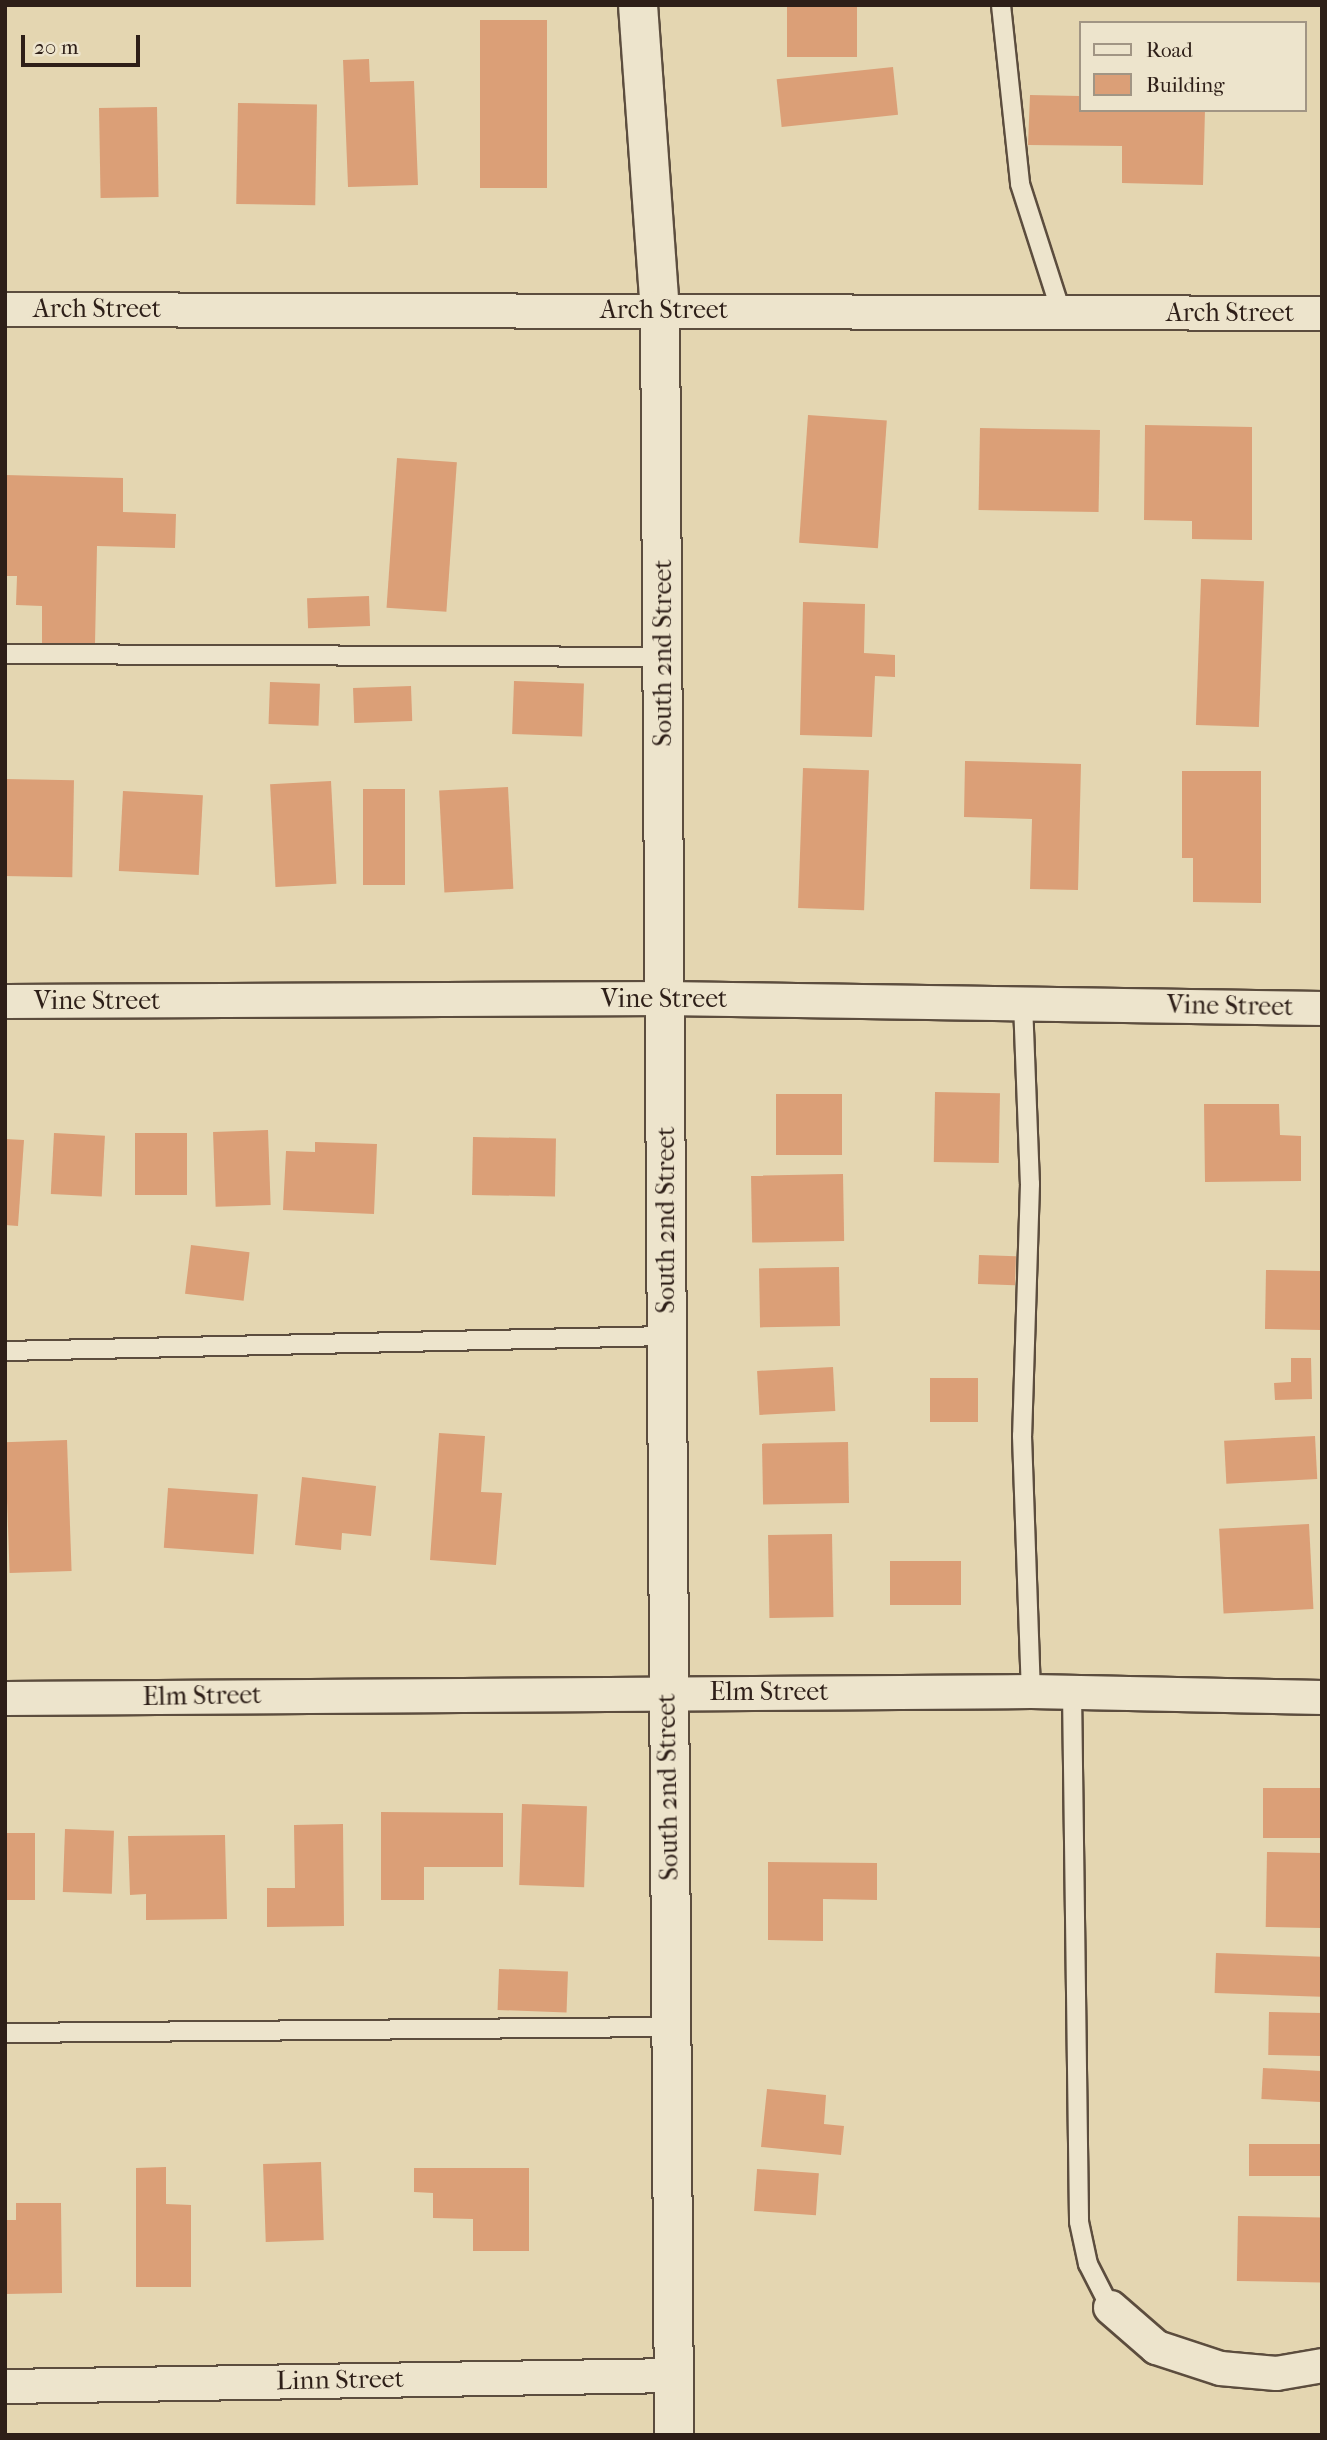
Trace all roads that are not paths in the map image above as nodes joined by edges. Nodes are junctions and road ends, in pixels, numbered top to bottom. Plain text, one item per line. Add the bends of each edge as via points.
1 (638, 5) edge
2 (1001, 5) edge
3 (5, 309) edge
4 (660, 310) junction
5 (1061, 312) junction
6 (1322, 313) edge
7 (5, 654) edge
8 (663, 657) junction
9 (665, 998) junction
10 (5, 1001) edge
11 (1023, 1003) junction
12 (1322, 1008) edge
13 (666, 1336) junction
14 (5, 1351) edge
15 (1031, 1691) junction
16 (1072, 1691) junction
17 (667, 1692) junction
18 (1322, 1697) edge
19 (5, 1698) edge
20 (671, 2027) junction
21 (5, 2033) edge
22 (1110, 2307) joint
23 (1322, 2365) edge
24 (675, 2375) junction
25 (5, 2386) edge
26 (674, 2435) edge

1 - 4 street, South 2nd Street
2 - 5 lane via 1020,184
3 - 4 street, Arch Street
4 - 5 street, Arch Street
4 - 8 street, South 2nd Street
5 - 6 street, Arch Street
7 - 8 lane
8 - 9 street, South 2nd Street
9 - 10 street, Vine Street
9 - 11 street, Vine Street
9 - 13 street, South 2nd Street
11 - 12 street, Vine Street
11 - 15 lane via 1030,1184 1022,1436
13 - 14 lane
13 - 17 street, South 2nd Street
15 - 16 street, Elm Street
15 - 17 street, Elm Street
16 - 18 street, Elm Street
16 - 22 lane via 1079,2222 1088,2264
17 - 19 street, Elm Street
17 - 20 street, South 2nd Street
20 - 21 lane
20 - 24 street, South 2nd Street
22 - 23 street via 1156,2347 1220,2368 1276,2373
24 - 25 street, Linn Street
24 - 26 street, South 2nd Street

